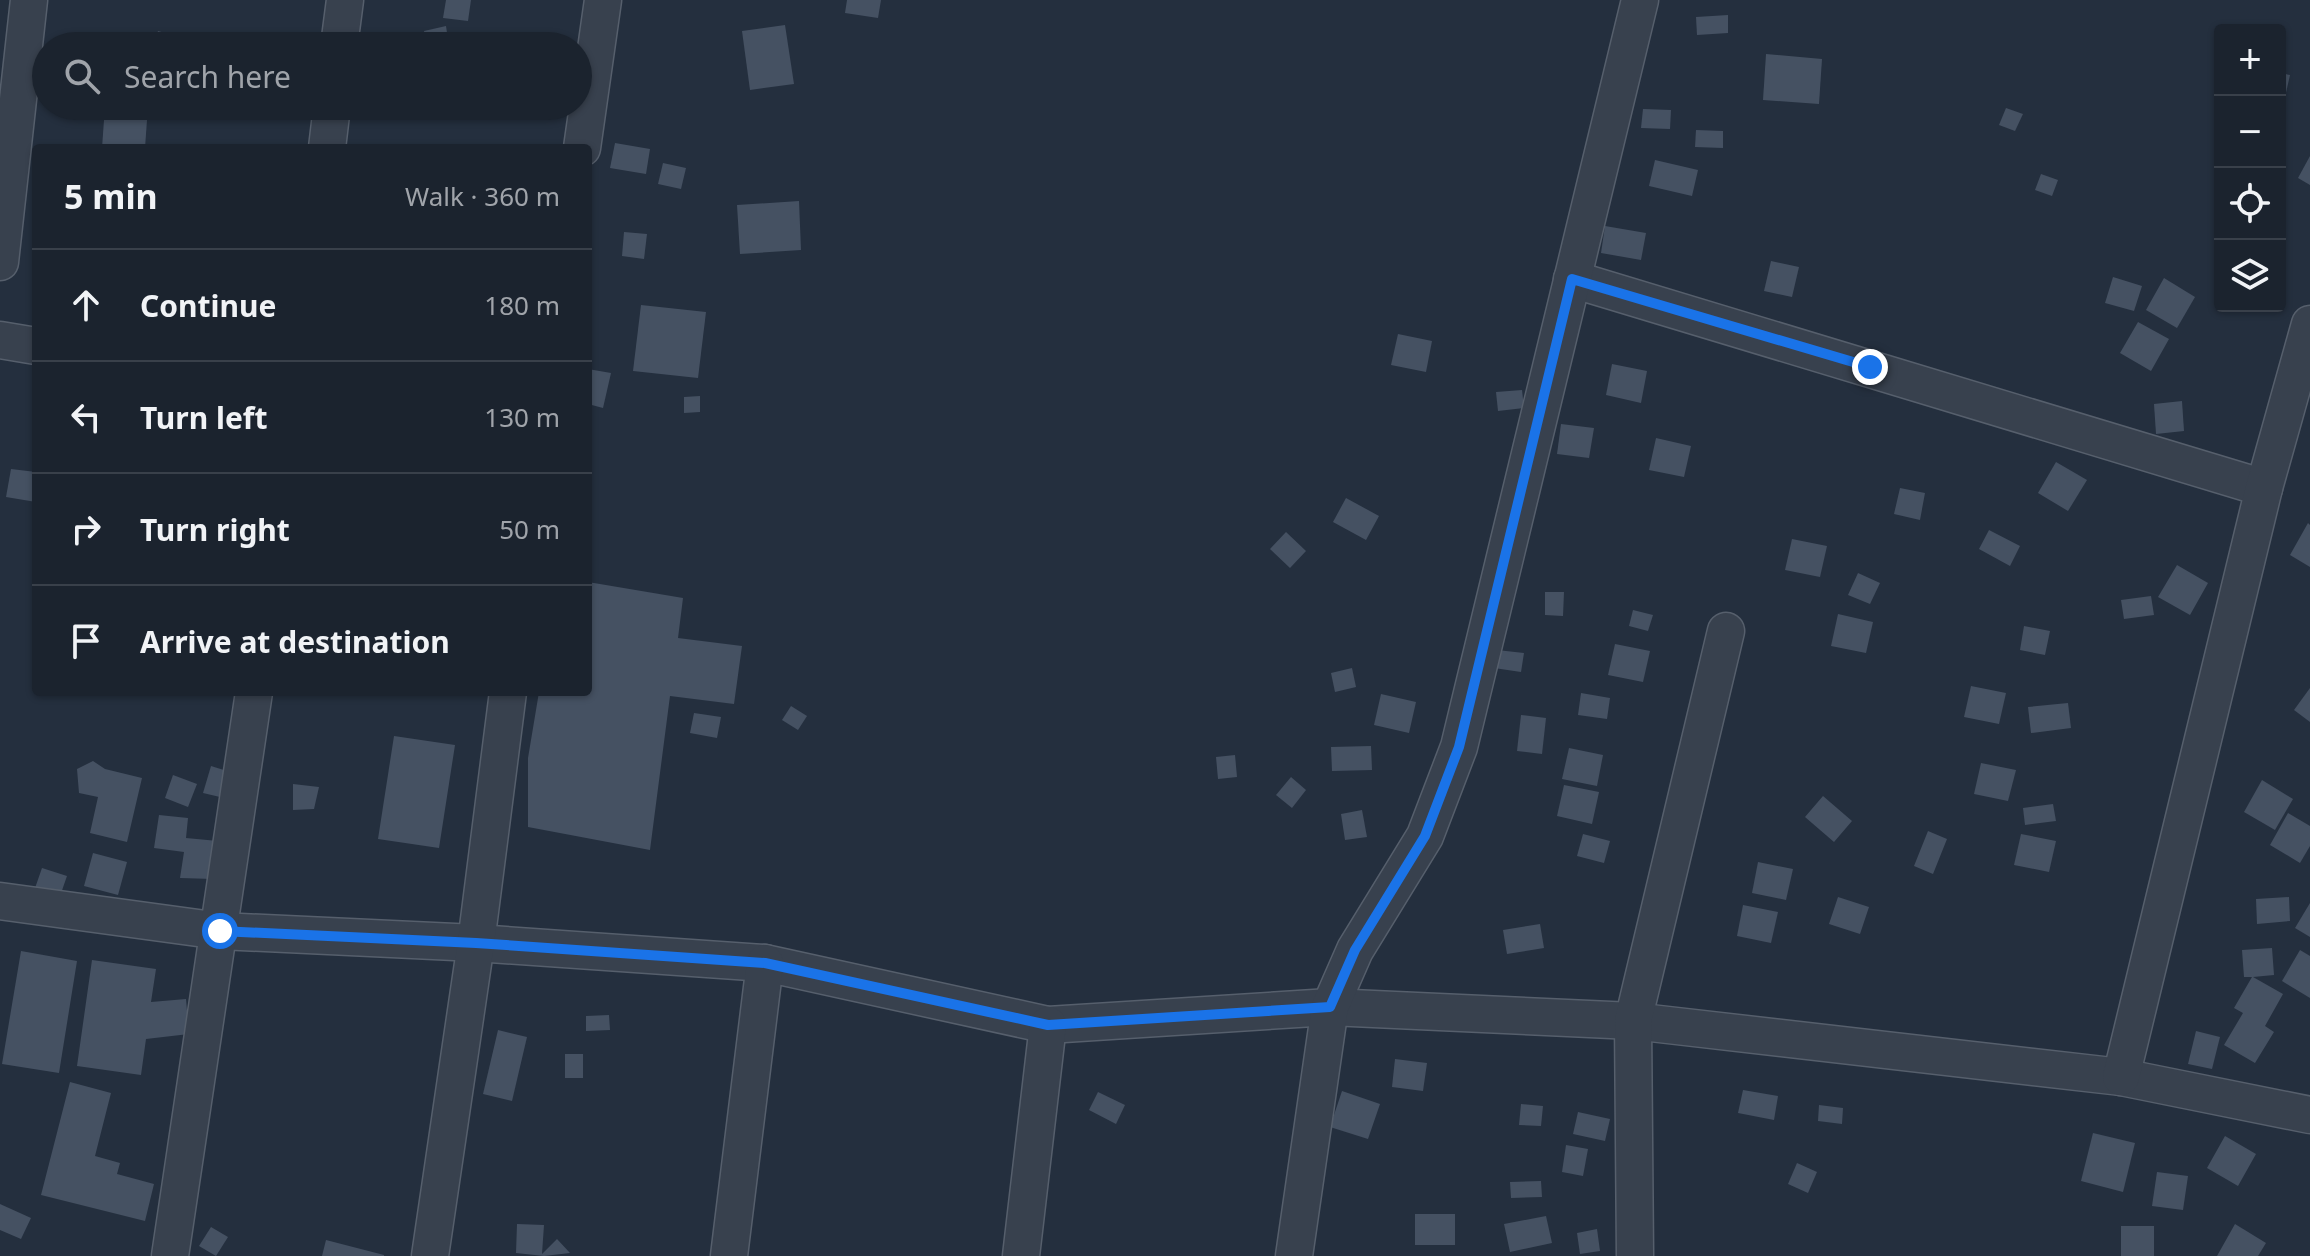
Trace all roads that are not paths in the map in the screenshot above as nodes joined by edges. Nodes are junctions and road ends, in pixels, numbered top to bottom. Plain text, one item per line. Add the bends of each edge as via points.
1 (29, 0) edge
2 (345, 0) edge
3 (603, 0) edge
4 (1640, 0) edge
5 (341, 32) edge
6 (592, 78) edge
7 (330, 120) edge
8 (586, 120) edge
9 (327, 144) edge
10 (583, 144) edge
11 (0, 262) edge
12 (1572, 279) junction
13 (2310, 324) edge
14 (0, 340) edge
15 (32, 345) edge
16 (2264, 488) junction
17 (1726, 631) dead end
18 (253, 696) edge
19 (507, 696) edge
20 (0, 901) edge
21 (220, 931) junction
22 (476, 943) junction
23 (765, 963) junction
24 (1330, 1007) junction
25 (1633, 1021) junction
26 (1048, 1025) junction
27 (2121, 1077) junction
28 (2310, 1115) edge
29 (170, 1256) edge
30 (430, 1256) edge
31 (729, 1256) edge
32 (1021, 1256) edge
33 (1294, 1256) edge
34 (1635, 1256) edge

1 - 11 street
2 - 5 street
3 - 6 street
4 - 12 street
7 - 9 street
8 - 10 street
12 - 16 street
12 - 24 street via 1459,747 1425,836 1355,950
13 - 16 street
14 - 15 street
16 - 27 street
17 - 25 street
18 - 21 street
19 - 22 street
20 - 21 street
21 - 22 street
21 - 29 street
22 - 23 street
22 - 30 street
23 - 26 street
23 - 31 street
24 - 25 street
24 - 26 street
24 - 33 street
25 - 27 street
25 - 34 street
26 - 32 street
27 - 28 street

